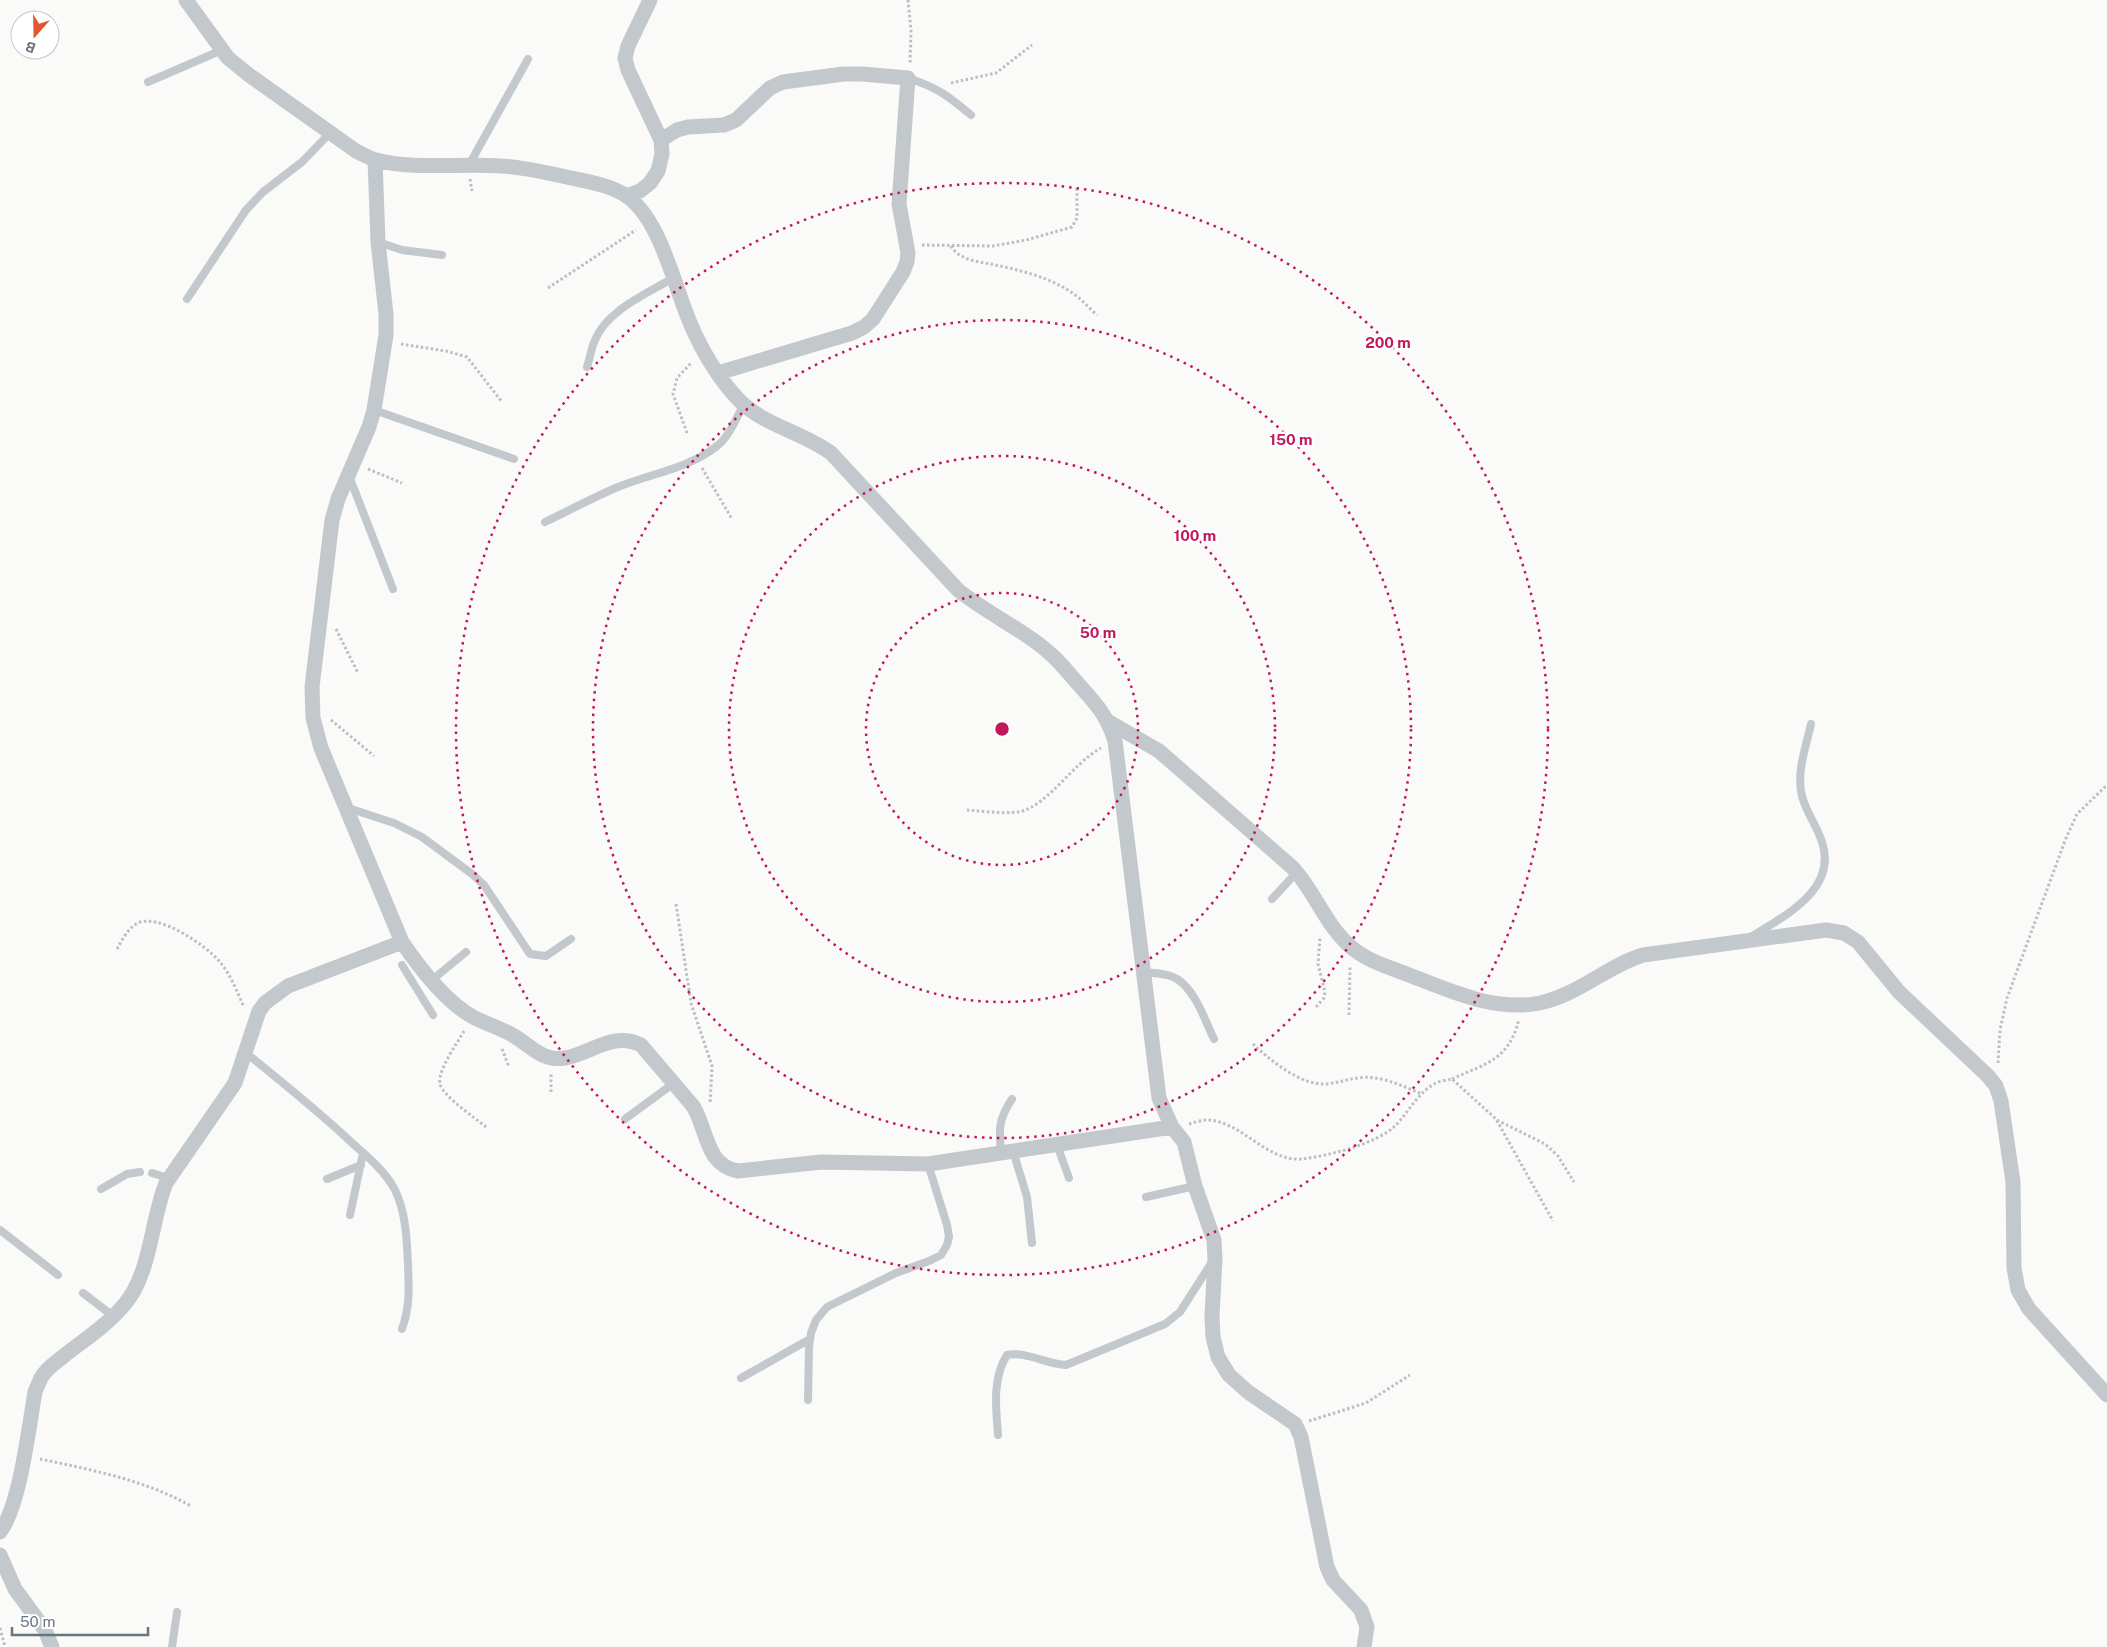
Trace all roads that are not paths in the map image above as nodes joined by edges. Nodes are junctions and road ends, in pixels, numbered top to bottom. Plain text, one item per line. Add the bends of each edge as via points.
1 (186, 0) edge
2 (650, 0) edge
3 (222, 50) junction
4 (528, 59) dead end
5 (908, 78) junction
6 (148, 82) dead end
7 (971, 114) dead end
8 (330, 133) junction
9 (661, 140) junction
10 (375, 160) junction
11 (469, 165) junction
12 (626, 196) junction
13 (378, 242) junction
14 (442, 255) dead end
15 (672, 278) junction
16 (187, 299) dead end
17 (587, 367) dead end
18 (718, 373) junction
19 (744, 404) junction
20 (374, 410) junction
21 (514, 459) dead end
22 (351, 469) junction
23 (546, 522) dead end
24 (393, 588) dead end
25 (1109, 722) junction
26 (1811, 724) dead end
27 (346, 807) junction
28 (1297, 872) junction
29 (1272, 899) dead end
30 (571, 939) dead end
31 (1745, 941) junction
32 (396, 947) junction
33 (466, 952) dead end
34 (402, 965) dead end
35 (1143, 972) junction
36 (432, 980) junction
37 (433, 1015) dead end
38 (1214, 1039) dead end
39 (246, 1053) junction
40 (674, 1083) junction
41 (1012, 1099) dead end
42 (625, 1119) dead end
43 (1172, 1127) junction
44 (1057, 1145) junction
45 (1007, 1152) junction
46 (364, 1153) junction
47 (928, 1164) junction
48 (361, 1165) junction
49 (140, 1172) dead end
50 (152, 1173) dead end
51 (168, 1178) junction
52 (1070, 1178) dead end
53 (327, 1179) dead end
54 (1195, 1186) junction
55 (101, 1188) dead end
56 (1146, 1197) dead end
57 (350, 1215) dead end
58 (0, 1230) edge
59 (1032, 1243) dead end
60 (1215, 1258) junction
61 (58, 1275) dead end
62 (83, 1293) dead end
63 (113, 1316) junction
64 (402, 1329) dead end
65 (810, 1339) junction
66 (741, 1378) dead end
67 (2107, 1395) edge
68 (808, 1400) dead end
69 (998, 1435) dead end
70 (0, 1532) edge
71 (0, 1556) edge
72 (177, 1612) dead end
73 (52, 1647) edge
74 (172, 1647) edge
75 (1364, 1647) edge

1 - 3 street
2 - 9 street via 625,58
3 - 6 lane
3 - 8 street via 249,75
4 - 11 lane
5 - 7 lane via 945,93
5 - 9 street via 844,74 783,82 770,88 736,120 724,125 688,127
5 - 18 street via 899,204 906,245 904,272 864,327
8 - 10 street
8 - 16 lane via 246,210
9 - 12 street via 658,171 640,191
10 - 11 street via 395,164
10 - 13 street
11 - 12 street via 524,169 598,184
12 - 15 street via 650,222
13 - 14 lane via 402,250
13 - 20 street via 386,314
15 - 17 lane via 618,312 601,329 594,340
15 - 18 street via 690,324
18 - 19 street
19 - 23 lane via 719,445 697,459 620,486
19 - 25 street via 757,414 815,441 831,453 958,590 1055,658
20 - 21 lane
20 - 22 street
22 - 24 lane
22 - 27 street via 332,520 312,687 313,718 321,748
25 - 28 street via 1159,751
25 - 35 street
26 - 31 lane via 1801,769 1802,796 1822,843 1825,861 1822,875 1800,906
27 - 30 lane via 394,823 422,837 472,874 484,885 530,954 546,956
27 - 32 street
28 - 29 lane
28 - 31 street via 1338,934 1369,960 1470,999 1507,1005 1541,1002 1567,994 1626,960 1643,955
31 - 67 street via 1826,930 1844,933 1858,942 1899,992 1996,1086 2013,1182 2014,1268 2018,1290 2029,1309
32 - 36 street
32 - 39 street via 288,986 259,1011
33 - 36 lane
34 - 37 lane
35 - 38 lane via 1177,978 1194,999
35 - 43 street via 1159,1098
36 - 40 street via 462,1010 515,1037 540,1055 564,1058 618,1040 630,1040 641,1045
39 - 46 lane
39 - 51 street via 227,1097
40 - 42 lane
40 - 47 street via 699,1115 714,1158 729,1169 738,1171 829,1162
41 - 45 lane via 1000,1120 999,1129
43 - 44 street
43 - 54 street via 1184,1142
44 - 45 street
44 - 52 lane
45 - 47 street
45 - 59 lane via 1027,1198
46 - 48 lane
46 - 64 lane via 386,1176 401,1206 408,1245 410,1293
47 - 65 lane via 947,1225 949,1237 944,1250 929,1261 896,1273 827,1307 816,1320
48 - 53 lane
48 - 57 lane
49 - 55 lane via 127,1174
50 - 51 lane
51 - 63 street via 137,1285
54 - 56 lane
54 - 60 street via 1214,1240
58 - 61 lane
60 - 69 lane via 1180,1312 1165,1324 1066,1365 1007,1355 995,1404
60 - 75 street via 1212,1316 1218,1357 1229,1375 1248,1392 1295,1424 1301,1437 1327,1568 1333,1580 1361,1610 1367,1627
62 - 63 lane
63 - 70 street via 42,1376 13,1504
65 - 66 lane
65 - 68 lane
71 - 73 street via 15,1589 45,1630
72 - 74 lane

